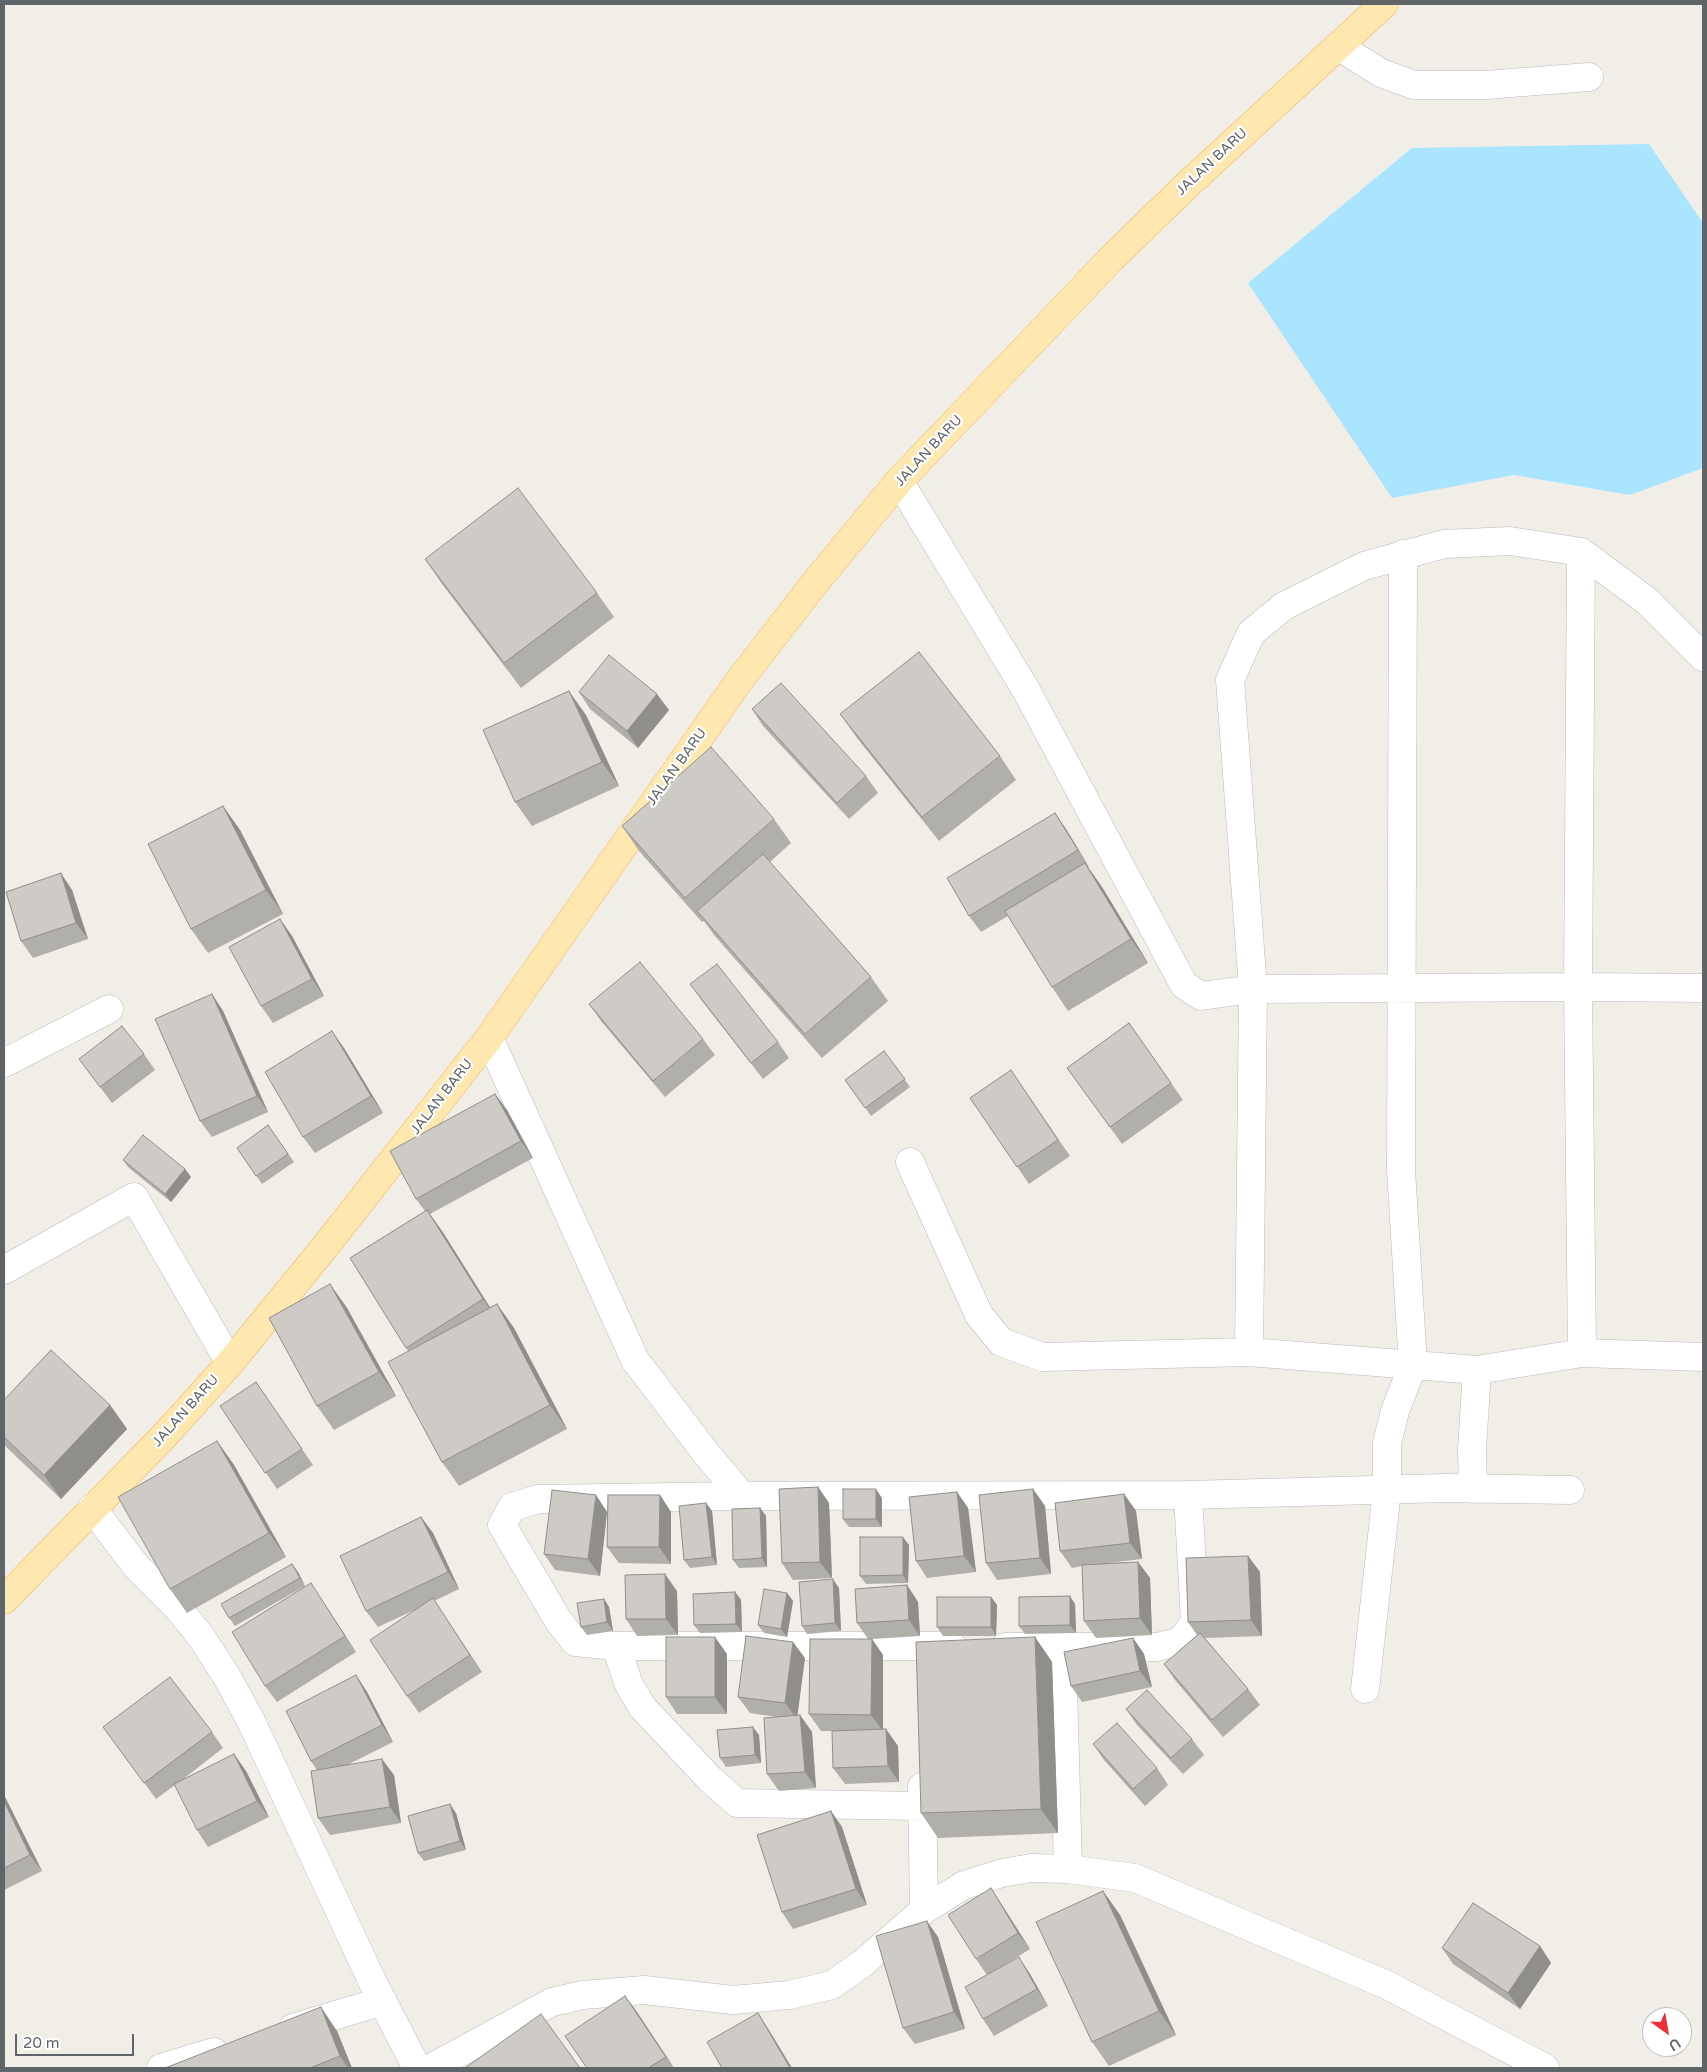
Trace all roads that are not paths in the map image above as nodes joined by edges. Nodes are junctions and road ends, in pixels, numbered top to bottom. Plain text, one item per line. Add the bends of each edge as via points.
1 (1384, 4) edge
2 (1338, 46) junction
3 (1589, 77) dead end
4 (899, 481) junction
5 (1581, 552) junction
6 (1403, 554) junction
7 (1703, 657) edge
8 (1578, 987) junction
9 (1401, 988) junction
10 (1703, 988) edge
11 (1253, 989) junction
12 (109, 1009) dead end
13 (489, 1038) junction
14 (4, 1064) edge
15 (910, 1162) dead end
16 (4, 1270) edge
17 (1248, 1352) junction
18 (1582, 1353) junction
19 (1703, 1357) edge
20 (230, 1363) junction
21 (1412, 1365) junction
22 (1477, 1370) junction
23 (1473, 1489) junction
24 (1570, 1490) dead end
25 (1387, 1491) junction
26 (1188, 1495) junction
27 (742, 1496) junction
28 (92, 1508) junction
29 (4, 1600) edge
30 (616, 1646) junction
31 (1062, 1647) junction
32 (1365, 1689) dead end
33 (922, 1766) edge
34 (922, 1806) junction
35 (1068, 1869) junction
36 (924, 1910) junction
37 (383, 2001) junction
38 (272, 2035) edge
39 (235, 2046) edge
40 (161, 2068) edge
41 (417, 2068) edge
42 (431, 2068) edge
43 (1545, 2068) edge

1 - 2 main road, JALAN BARU
2 - 3 street via 1380,73 1414,85 1484,85
2 - 4 main road, JALAN BARU via 1111,259
4 - 11 street via 1026,690 1184,986 1201,996
4 - 13 main road, JALAN BARU via 738,681
5 - 6 street via 1510,541 1444,544
5 - 7 street via 1647,601
5 - 8 street
6 - 9 street
6 - 11 street via 1364,566 1284,606 1251,633 1230,680
8 - 9 street
8 - 10 street
8 - 18 street
9 - 11 street
9 - 21 street via 1400,1170
11 - 17 street
12 - 14 street
13 - 20 main road, JALAN BARU
13 - 27 street via 635,1360
15 - 17 street via 979,1315 1001,1342 1042,1357
16 - 20 street via 134,1197
17 - 21 street
18 - 19 street
18 - 22 street
20 - 28 main road, JALAN BARU
21 - 22 street
21 - 25 street via 1389,1430 1385,1474
22 - 23 street
23 - 24 street
23 - 25 street
25 - 26 street
25 - 32 street
26 - 27 street
26 - 31 street via 1195,1622 1181,1641 1157,1647
27 - 30 street via 538,1499 512,1507 502,1525 558,1620 575,1642
28 - 29 main road, JALAN BARU
28 - 37 street via 136,1566 190,1622 227,1677 251,1721
30 - 31 street via 919,1656
30 - 34 street via 629,1685 643,1708 737,1803
31 - 35 street
33 - 34 street
34 - 36 street
35 - 36 street via 1031,1868 1002,1873 964,1885
35 - 43 street via 1135,1878 1387,1985
36 - 42 street via 863,1963 832,1985 790,1995 733,2000 644,1990 583,1995 552,2002
37 - 38 street
37 - 41 street
39 - 40 street

